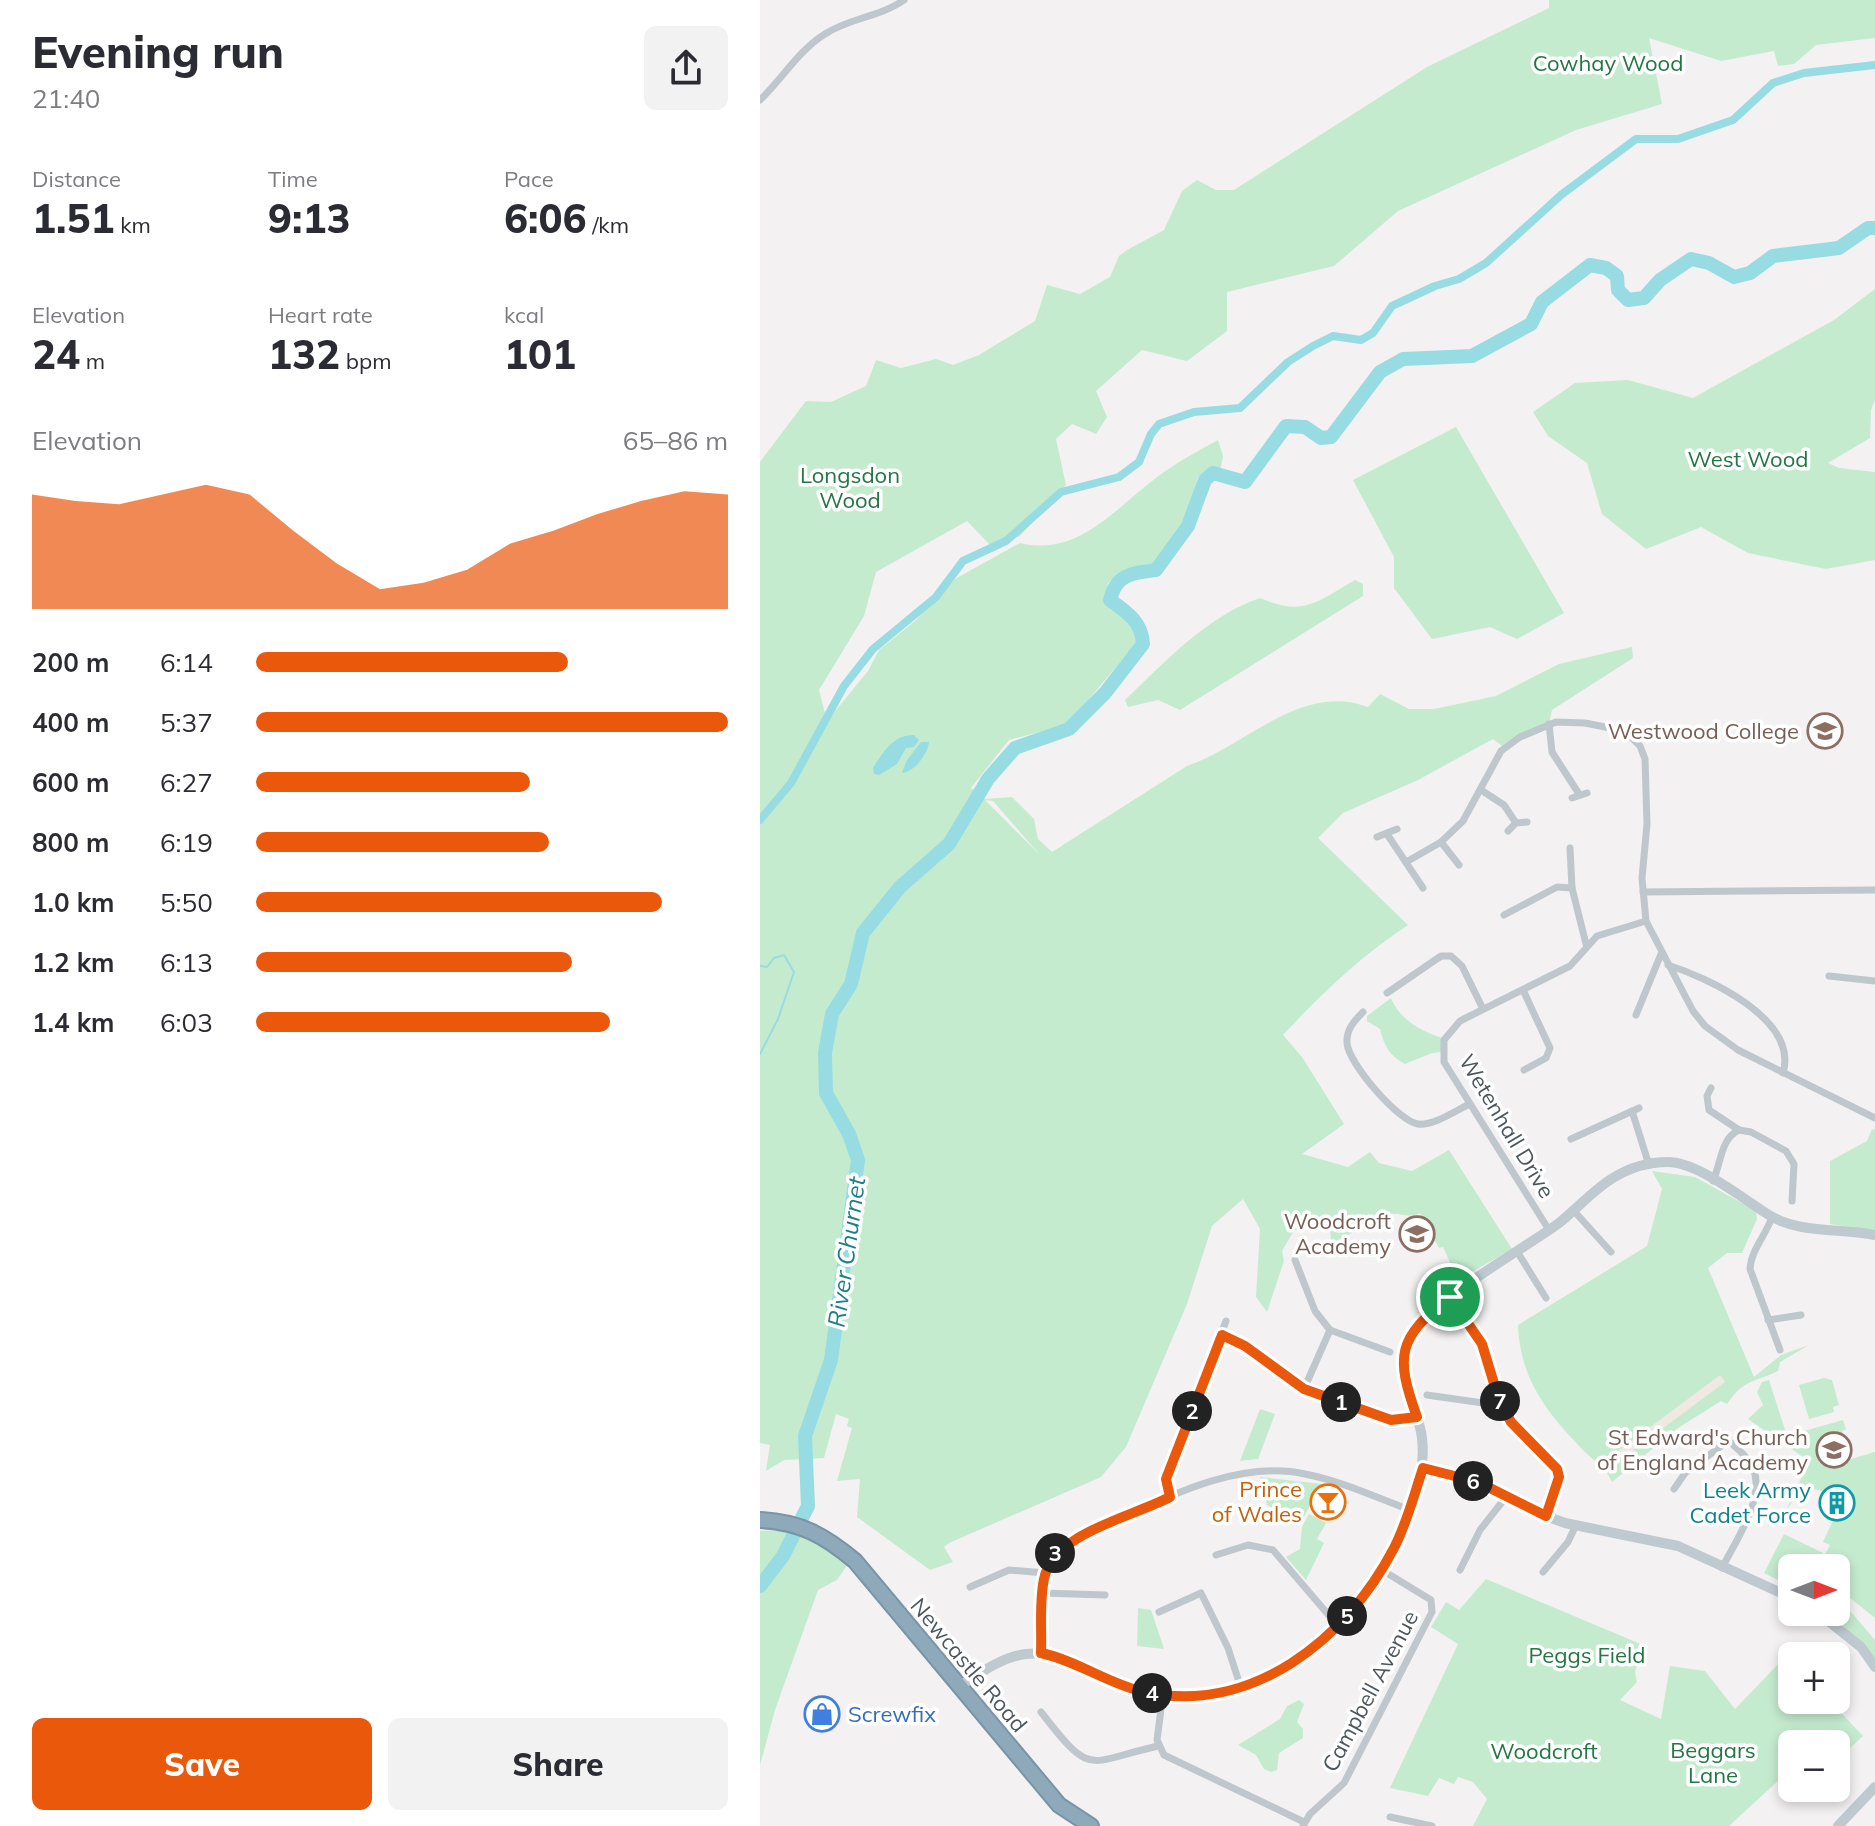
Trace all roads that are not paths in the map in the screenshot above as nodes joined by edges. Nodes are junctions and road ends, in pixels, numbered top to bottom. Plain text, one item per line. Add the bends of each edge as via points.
1 (904, 0) edge
2 (760, 100) edge
3 (1549, 724) junction
4 (1481, 790) junction
5 (1580, 795) dead end
6 (1527, 822) dead end
7 (1516, 823) junction
8 (1397, 829) dead end
9 (1508, 831) dead end
10 (1387, 834) junction
11 (1377, 837) dead end
12 (1441, 842) junction
13 (1570, 848) dead end
14 (1408, 861) junction
15 (1459, 865) dead end
16 (1423, 888) dead end
17 (1572, 888) junction
18 (1875, 890) edge
19 (1643, 892) junction
20 (1504, 915) dead end
21 (1646, 921) junction
22 (1586, 944) junction
23 (1661, 954) junction
24 (1668, 965) junction
25 (1829, 976) dead end
26 (1875, 981) edge
27 (1523, 990) junction
28 (1387, 993) dead end
29 (1483, 1009) junction
30 (1363, 1012) dead end
31 (1636, 1015) dead end
32 (1356, 1019) junction
33 (1363, 1027) dead end
34 (1524, 1070) dead end
35 (1783, 1073) junction
36 (1711, 1088) dead end
37 (1470, 1104) junction
38 (1875, 1118) edge
39 (1739, 1130) junction
40 (1571, 1139) dead end
41 (1649, 1165) junction
42 (1713, 1181) junction
43 (1792, 1201) dead end
44 (1574, 1211) junction
45 (1772, 1217) junction
46 (1549, 1230) junction
47 (1875, 1235) edge
48 (1518, 1253) junction
49 (1611, 1253) dead end
50 (1295, 1260) dead end
51 (1450, 1297) junction
52 (1546, 1298) dead end
53 (1801, 1315) dead end
54 (1768, 1320) junction
55 (1226, 1321) dead end
56 (1330, 1330) junction
57 (1222, 1335) junction
58 (1780, 1350) dead end
59 (1390, 1352) dead end
60 (1304, 1389) junction
61 (1427, 1395) dead end
62 (1499, 1400) junction
63 (1417, 1417) junction
64 (1423, 1468) junction
65 (1674, 1489) dead end
66 (1170, 1497) junction
67 (1506, 1497) junction
68 (1410, 1510) junction
69 (1546, 1516) junction
70 (760, 1520) edge
71 (1576, 1525) junction
72 (1216, 1555) dead end
73 (1722, 1568) junction
74 (1382, 1570) junction
75 (1460, 1570) dead end
76 (1045, 1573) junction
77 (1543, 1573) dead end
78 (970, 1587) dead end
79 (1778, 1592) edge
80 (1043, 1593) junction
81 (1105, 1595) dead end
82 (1159, 1612) dead end
83 (1338, 1626) junction
84 (1836, 1626) edge
85 (1041, 1653) junction
86 (1875, 1667) edge
87 (958, 1687) junction
88 (1241, 1688) junction
89 (1163, 1694) junction
90 (1041, 1712) dead end
91 (1158, 1746) junction
92 (1875, 1787) edge
93 (1390, 1817) dead end
94 (1304, 1824) edge
95 (1091, 1826) edge
96 (1432, 1826) edge
97 (1838, 1826) edge

1 - 2 street via 827,32
3 - 4 street via 1501,751
3 - 5 street via 1552,752
3 - 19 street via 1615,727 1640,746 1647,824
4 - 7 street via 1504,805
4 - 12 street via 1463,821
6 - 7 street
7 - 9 street
8 - 10 street
10 - 11 street
10 - 14 street
12 - 14 street
12 - 15 street
13 - 17 street
14 - 16 street
17 - 20 street via 1557,887
17 - 22 street
18 - 19 street
19 - 21 street
21 - 22 street, Wetenhall Drive via 1603,932
21 - 23 street
22 - 27 street, Wetenhall Drive via 1570,966
23 - 24 street
23 - 31 street
24 - 35 street via 1705,1026
24 - 35 street via 1722,988 1763,1019 1783,1046
25 - 26 street
27 - 29 street, Wetenhall Drive
27 - 34 street via 1550,1048 1546,1058
28 - 29 street via 1441,956 1451,956 1462,966
29 - 37 street, Wetenhall Drive via 1453,1026 1443,1047 1444,1062
30 - 32 street
32 - 33 street
32 - 37 street via 1347,1035 1351,1058 1405,1119 1425,1124
35 - 38 street
36 - 39 street via 1709,1110
37 - 46 street, Wetenhall Drive
39 - 42 street via 1724,1145
39 - 43 street via 1771,1142 1790,1157
40 - 41 street via 1636,1109
41 - 42 street via 1681,1163
41 - 44 street via 1611,1179
42 - 45 street
44 - 46 street
44 - 49 street
45 - 47 street via 1808,1228
45 - 54 street via 1750,1263
46 - 48 street
48 - 51 street
48 - 52 street
50 - 56 street via 1315,1311
51 - 62 street via 1482,1344
51 - 63 street via 1424,1319 1404,1354 1404,1376
53 - 54 street
54 - 58 street
55 - 57 street
56 - 59 street
56 - 60 street
57 - 60 street
57 - 66 street via 1166,1479
60 - 63 street via 1391,1420
61 - 62 street via 1483,1403
62 - 69 street via 1511,1422 1557,1469
63 - 64 street
64 - 67 street via 1463,1477
64 - 68 street
65 - 73 street via 1726,1439 1751,1463 1756,1487
66 - 68 street via 1235,1474 1277,1471 1326,1479
66 - 76 street via 1064,1545
67 - 69 street
67 - 75 street via 1480,1530
68 - 74 street
69 - 71 street
70 - 87 highway, Newcastle Road via 816,1531 855,1561
71 - 73 street via 1678,1546
71 - 77 street
72 - 83 street via 1248,1545 1273,1550
73 - 79 street
74 - 83 street
74 - 94 street, Campbell Avenue via 1433,1606 1344,1783
76 - 78 street via 1009,1570
76 - 80 street
80 - 81 street
80 - 85 street
82 - 88 street via 1201,1593
83 - 88 street via 1288,1667
84 - 86 street
85 - 87 street via 1003,1660
85 - 89 street
87 - 95 highway, Newcastle Road via 1059,1805
88 - 89 street
89 - 91 street
90 - 91 street via 1080,1756 1091,1761
91 - 94 street via 1174,1761
92 - 97 street
93 - 96 street

